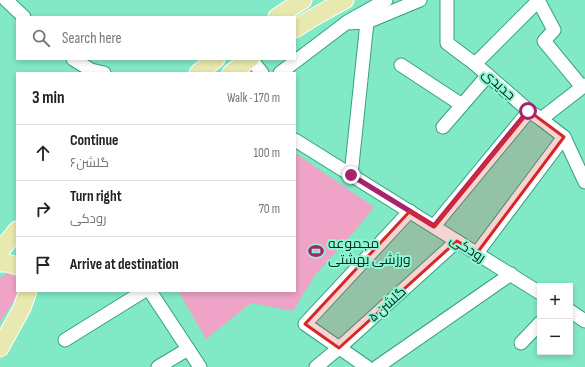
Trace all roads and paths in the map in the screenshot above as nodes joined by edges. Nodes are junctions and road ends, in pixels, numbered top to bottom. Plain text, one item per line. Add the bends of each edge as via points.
1 (6, 0) edge
2 (303, 0) edge
3 (345, 0) edge
4 (386, 0) edge
5 (420, 0) edge
6 (447, 0) edge
7 (538, 0) edge
8 (23, 16) edge
9 (279, 16) edge
10 (367, 22) junction
11 (346, 23) junction
12 (296, 28) edge
13 (74, 60) edge
14 (215, 60) edge
15 (249, 60) edge
16 (251, 60) edge
17 (475, 64) junction
18 (401, 66) dead end
19 (100, 72) edge
20 (199, 72) edge
21 (232, 72) edge
22 (261, 72) edge
23 (281, 72) edge
24 (488, 75) junction
25 (583, 86) edge
26 (462, 105) junction
27 (528, 111) junction
28 (541, 119) junction
29 (443, 128) dead end
30 (564, 137) junction
31 (296, 141) edge
32 (351, 175) junction
33 (585, 182) edge
34 (410, 211) junction
35 (434, 226) junction
36 (16, 231) edge
37 (457, 241) junction
38 (0, 251) edge
39 (477, 253) junction
40 (0, 263) edge
41 (16, 266) edge
42 (511, 274) junction
43 (537, 291) edge
44 (28, 292) edge
45 (33, 292) edge
46 (142, 292) edge
47 (151, 292) edge
48 (22, 308) junction
49 (573, 313) edge
50 (585, 321) edge
51 (537, 326) edge
52 (65, 340) dead end
53 (521, 342) dead end
54 (0, 348) edge
55 (339, 348) junction
56 (188, 349) junction
57 (158, 367) edge
58 (200, 367) edge
59 (316, 367) edge
60 (367, 367) edge
61 (377, 367) edge

1 - 8 street
2 - 9 main road
3 - 12 main road
4 - 11 street
5 - 10 street
6 - 17 street, جدیدی via 447,43
7 - 17 street
7 - 25 street via 554,30 544,41
10 - 11 street
10 - 32 street
11 - 23 street
13 - 19 street
14 - 20 main road
15 - 21 main road
16 - 22 street
17 - 24 street, جدیدی
18 - 26 street
24 - 26 street
24 - 27 street, جدیدی
25 - 28 street
26 - 29 street
27 - 28 street, جدیدی
27 - 35 street
28 - 30 street, جدیدی
30 - 33 street, جدیدی
30 - 39 street
31 - 32 street, رودکی
32 - 34 street, رودکی
34 - 35 street, رودکی
34 - 55 street via 305,324
35 - 37 street, رودکی
36 - 38 main road
37 - 39 street, رودکی
37 - 55 street, گلشن ۵
39 - 42 street, رودکی
40 - 41 main road
42 - 43 street, رودکی
42 - 61 street
44 - 48 main road
45 - 48 main road
46 - 52 street
47 - 56 street
48 - 54 main road
49 - 50 street
51 - 53 street
55 - 59 street, گلشن ۵
55 - 60 street
56 - 57 street
56 - 58 street

